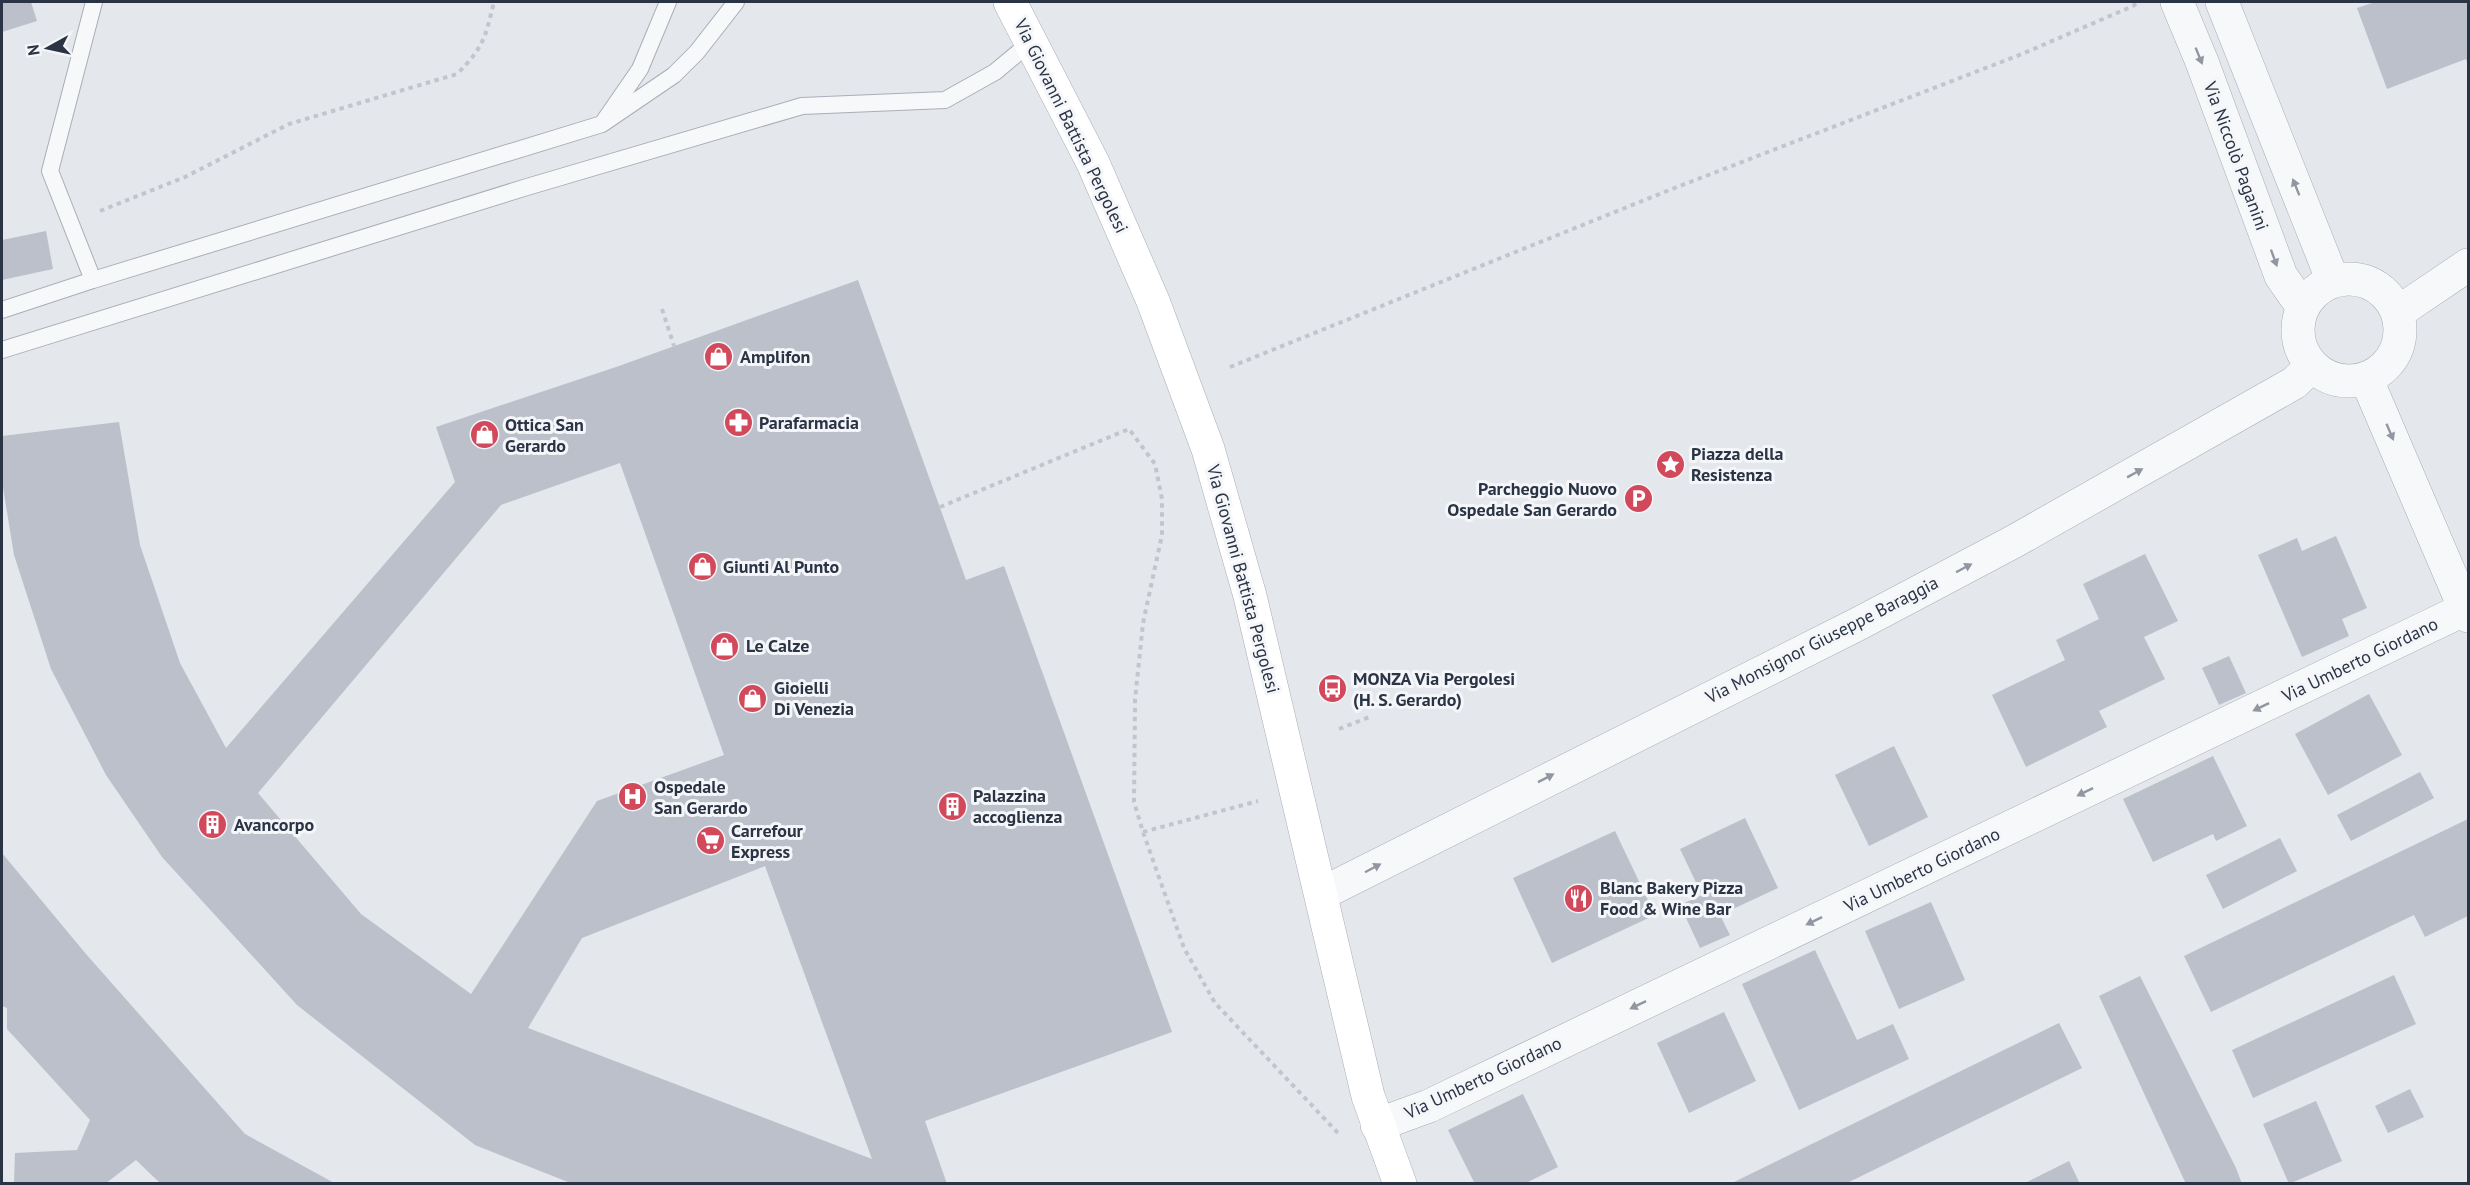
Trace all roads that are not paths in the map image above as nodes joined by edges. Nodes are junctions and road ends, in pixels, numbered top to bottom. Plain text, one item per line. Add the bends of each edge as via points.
1 (94, 2) edge
2 (668, 2) edge
3 (736, 2) edge
4 (1010, 2) edge
5 (2176, 2) edge
6 (2222, 2) edge
7 (1031, 42) junction
8 (602, 124) junction
9 (2469, 264) edge
10 (93, 280) junction
11 (2333, 280) junction
12 (2302, 306) junction
13 (2, 310) edge
14 (2397, 313) junction
15 (2, 350) edge
16 (2312, 366) junction
17 (2366, 378) junction
18 (2467, 613) edge
19 (1321, 894) junction
20 (1377, 1125) junction
21 (1400, 1184) edge

1 - 10 lane via 50,171
2 - 8 lane via 640,69
3 - 8 lane via 674,75
4 - 7 street, Via Giovanni Battista Pergolesi
5 -> 12 street, Via Niccolò Paganini via 2281,276
11 -> 6 street
7 - 15 lane via 995,72 945,100 802,106
7 - 19 street, Via Giovanni Battista Pergolesi via 1093,163 1144,280 1208,449 1253,607
8 - 10 lane
9 - 14 street
10 - 13 lane
11 - 12 street via 2317,289
11 - 14 street via 2359,279 2380,289
12 - 16 street via 2297,328 2300,346
14 - 17 street via 2398,341 2392,357
16 - 17 street via 2344,381
19 -> 16 street, Via Monsignor Giuseppe Baraggia via 1951,575 2294,383
17 -> 18 street
18 -> 20 street, Via Umberto Giordano via 1440,1101
19 - 20 street, Via Giovanni Battista Pergolesi
20 - 21 street, Via Giovanni Battista Pergolesi

